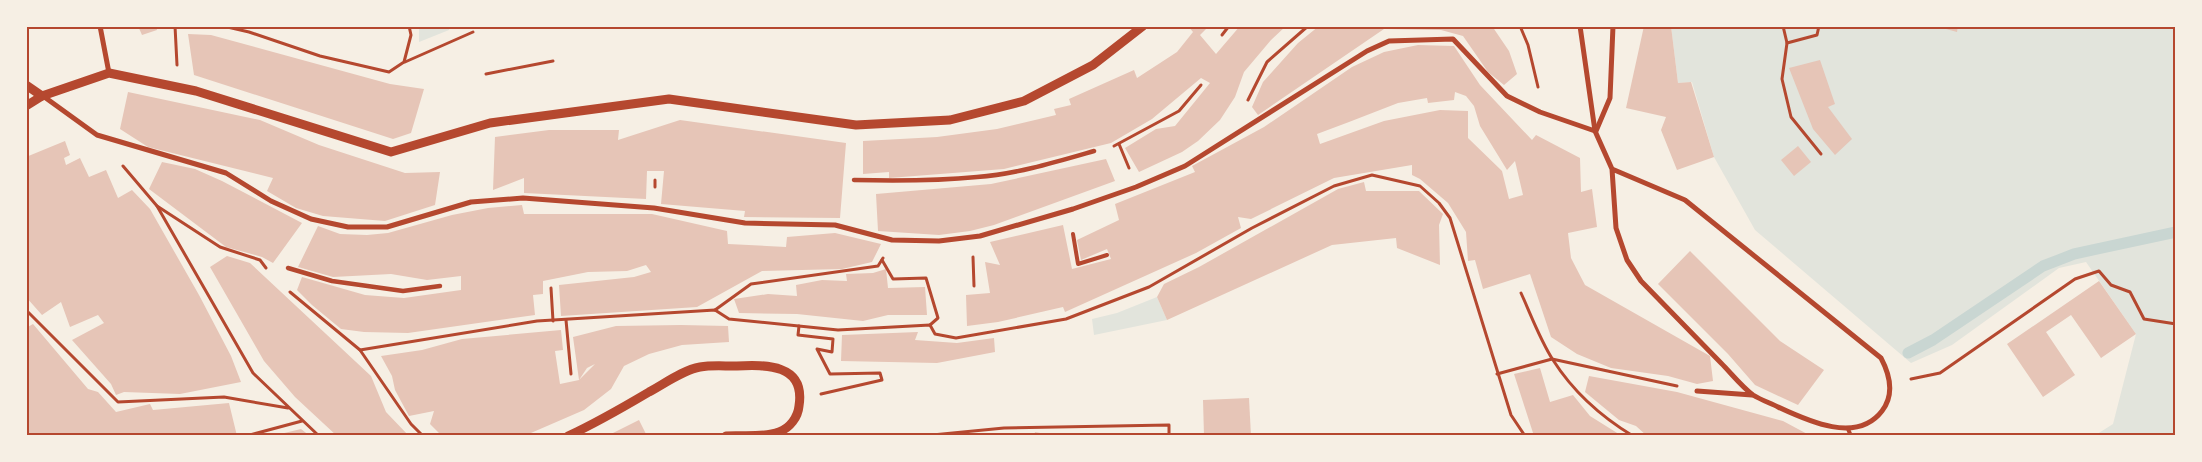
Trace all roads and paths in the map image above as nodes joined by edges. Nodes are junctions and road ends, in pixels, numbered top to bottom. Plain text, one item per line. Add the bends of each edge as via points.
1 (100, 26) edge
2 (175, 26) edge
3 (223, 26) edge
4 (409, 26) edge
5 (1143, 26) edge
6 (1229, 26) edge
7 (1308, 26) edge
8 (1520, 26) edge
9 (1580, 26) edge
10 (1613, 26) edge
11 (1782, 26) edge
12 (1819, 26) edge
13 (473, 32) dead end
14 (1222, 35) dead end
15 (1787, 43) junction
16 (553, 61) dead end
17 (404, 62) junction
18 (109, 74) junction
19 (486, 74) dead end
20 (26, 85) edge
21 (1201, 85) dead end
22 (178, 88) junction
23 (42, 96) junction
24 (26, 106) edge
25 (1540, 112) junction
26 (1595, 131) junction
27 (1228, 139) junction
28 (1094, 152) joint
29 (1821, 154) dead end
30 (117, 160) dead end
31 (1612, 168) junction
32 (854, 180) dead end
33 (1072, 234) dead end
34 (972, 237) junction
35 (892, 240) junction
36 (1107, 255) dead end
37 (882, 259) junction
38 (288, 268) dead end
39 (440, 286) dead end
40 (974, 286) dead end
41 (551, 288) dead end
42 (1521, 293) dead end
43 (26, 310) edge
44 (715, 310) junction
45 (649, 316) dead end
46 (566, 320) dead end
47 (553, 321) dead end
48 (2176, 324) edge
49 (930, 325) junction
50 (799, 326) junction
51 (360, 350) dead end
52 (1552, 359) junction
53 (571, 374) dead end
54 (1497, 374) junction
55 (1891, 384) junction
56 (1697, 390) joint
57 (820, 394) dead end
58 (1753, 395) junction
59 (290, 408) junction
60 (302, 421) junction
61 (1848, 428) junction
62 (246, 436) edge
63 (319, 436) edge
64 (423, 436) edge
65 (568, 436) edge
66 (726, 436) edge
67 (922, 436) edge
68 (1169, 436) edge
69 (1525, 436) edge
70 (1633, 436) edge
71 (1851, 436) edge

1 - 18 street
2 - 22 path
3 - 17 path via 320,56 389,72
4 - 17 path via 412,35
5 - 22 street via 1094,66 1024,101 950,120 856,125 669,99 490,123 391,152
6 - 14 path
7 - 27 path via 1267,62
8 - 25 path via 1538,84
9 - 26 street
10 - 26 street via 1610,98
11 - 15 path
12 - 15 path via 1817,35
13 - 17 path
15 - 29 path via 1782,79 1791,117
16 - 19 path
18 - 22 street
18 - 23 street
20 - 23 street
21 - 28 path via 1179,111 1119,144
23 - 24 street
23 - 35 street via 97,135 226,173 271,201 311,219 348,227 387,227 471,202 523,198 654,208 745,223 835,225
25 - 26 street
25 - 27 street via 1507,96 1453,40 1389,40
26 - 31 street
27 - 34 street via 1185,166 1136,187
28 - 32 street via 1024,170 978,177
30 - 59 path via 157,206 253,373
31 - 55 street via 1685,200 1881,358
31 - 58 street via 1616,228 1627,260 1641,281
33 - 36 lane via 1078,264
34 - 35 street via 939,241
34 - 40 path
35 - 37 path
37 - 44 path via 878,266 751,284
37 - 49 path via 893,279 926,278 938,318
38 - 39 street via 332,281 403,291
41 - 47 path
42 - 52 path
43 - 59 path via 118,402 224,397
44 - 45 path
44 - 50 path via 729,319
46 - 53 path
48 - 55 path via 2144,319 2130,292 2111,284 2099,271 2075,279 1940,373
49 - 50 path via 838,330
49 - 54 path via 935,334 956,338 1066,318 1149,287 1334,186 1372,176 1420,186 1450,218
50 - 57 path via 798,335 833,338 832,352 817,349 830,374 880,373 882,380
51 - 64 path via 411,424
52 - 54 path
52 - 56 path
52 - 70 path via 1577,392 1607,420
54 - 69 path via 1511,415
55 - 61 street via 1884,410 1874,420
56 - 58 street
58 - 61 street via 1803,419
59 - 60 path
60 - 62 path
60 - 63 path
61 - 71 lane
65 - 66 street via 699,367 769,365 792,377 798,385 800,398 795,419 788,427 771,434
67 - 68 path via 1004,428 1169,425

